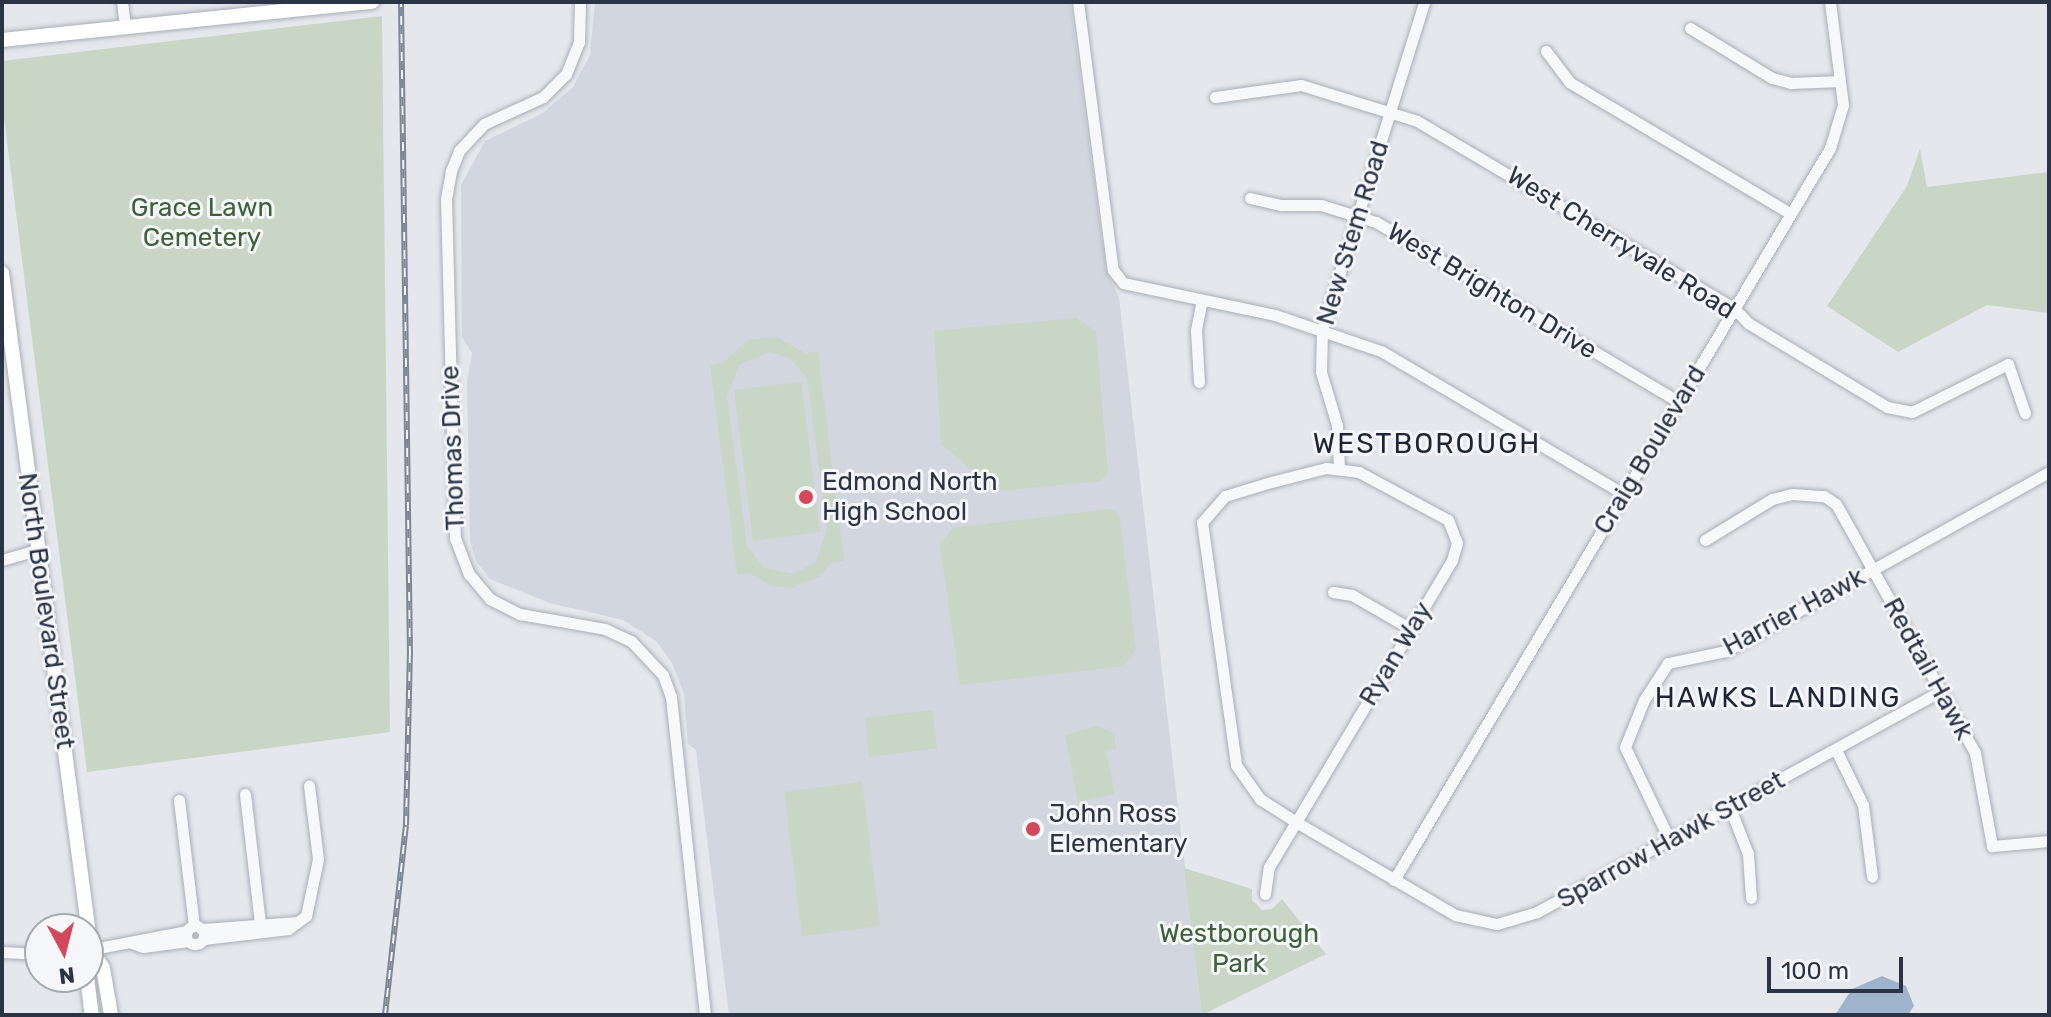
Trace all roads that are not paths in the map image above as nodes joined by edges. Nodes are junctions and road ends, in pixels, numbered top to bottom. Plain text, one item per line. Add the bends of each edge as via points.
1 (122, 2) edge
2 (372, 2) edge
3 (580, 2) edge
4 (1078, 2) edge
5 (1424, 2) edge
6 (1830, 2) edge
7 (274, 8) edge
8 (125, 28) junction
9 (1690, 28) dead end
10 (2, 40) edge
11 (1546, 51) dead end
12 (1840, 81) junction
13 (1215, 97) dead end
14 (1391, 112) junction
15 (1250, 198) dead end
16 (1791, 214) junction
17 (1358, 217) junction
18 (2, 276) edge
19 (1202, 300) junction
20 (4, 301) edge
21 (1735, 309) junction
22 (1322, 330) junction
23 (1199, 382) dead end
24 (1679, 402) junction
25 (2025, 413) dead end
26 (1339, 468) junction
27 (2049, 472) edge
28 (1625, 495) junction
29 (1705, 540) dead end
30 (37, 550) junction
31 (2, 560) edge
32 (1873, 569) junction
33 (1333, 592) dead end
34 (1411, 629) junction
35 (1940, 691) junction
36 (1836, 750) junction
37 (309, 786) dead end
38 (245, 794) dead end
39 (179, 800) dead end
40 (1730, 808) junction
41 (1296, 822) junction
42 (1670, 841) junction
43 (2049, 841) edge
44 (1872, 876) dead end
45 (1394, 880) junction
46 (1265, 894) dead end
47 (1751, 898) dead end
48 (85, 913) edge
49 (261, 927) junction
50 (195, 933) junction
51 (104, 947) edge
52 (2, 952) edge
53 (24, 953) edge
54 (104, 974) edge
55 (89, 993) edge
56 (92, 1015) edge
57 (111, 1015) edge
58 (705, 1015) edge

1 - 8 street
2 - 7 main road
3 - 58 street, Thomas Drive via 579,42 566,74 543,97 484,124 459,151 451,171 446,199 455,538 469,574 490,599 520,614 605,629 631,641 663,675 673,708
4 - 19 street via 1113,270 1123,283
5 - 14 street, New Stem Road
6 - 12 street, Craig Boulevard
7 - 8 main road
8 - 10 main road
9 - 12 street via 1772,78 1815,84
11 - 16 street via 1569,82
12 - 16 street, Craig Boulevard via 1841,125
13 - 14 street, West Cherryvale Road via 1301,85
14 - 17 street, New Stem Road
14 - 21 street, West Cherryvale Road via 1445,135
15 - 17 street, West Brighton Drive via 1321,205
16 - 21 street, Craig Boulevard
17 - 22 street, New Stem Road
17 - 24 street, West Brighton Drive via 1376,222
18 - 20 main road, North Boulevard Street
19 - 22 street
19 - 23 street via 1196,330
20 - 30 main road, North Boulevard Street
21 - 24 street, Craig Boulevard
21 - 25 street, West Cherryvale Road via 1748,323 1900,411 1924,407 2008,364
22 - 26 street, New Stem Road via 1321,372 1337,425
22 - 28 street via 1403,361
24 - 28 street, Craig Boulevard
26 - 34 street, Ryan Way via 1377,478 1453,526 1456,552
26 - 41 street, Sparrow Hawk Street via 1313,470 1225,496 1202,522 1236,765 1260,799
27 - 32 street, Harrier Hawk
28 - 45 street, Craig Boulevard
29 - 32 street, Redtail Hawk via 1772,499 1808,493 1836,504
30 - 31 street
30 - 48 main road, North Boulevard Street
32 - 35 street, Redtail Hawk
32 - 42 street, Harrier Hawk via 1726,651 1679,657 1660,672 1625,747
33 - 34 street via 1352,595
34 - 41 street, Ryan Way
35 - 36 street, Sparrow Hawk Street
35 - 43 street, Redtail Hawk via 1975,753 1992,846
36 - 40 street, Sparrow Hawk Street
36 - 44 street via 1863,805
37 - 49 street via 318,859 311,907 298,922
38 - 49 street
39 - 50 street
40 - 42 street, Sparrow Hawk Street
40 - 47 street via 1748,854
41 - 45 street, Sparrow Hawk Street
41 - 46 street, Ryan Way via 1269,867
42 - 45 street, Sparrow Hawk Street via 1537,912 1497,924 1455,915
49 - 50 street
50 - 51 street
52 - 53 street
54 - 57 main road, North Boulevard Street
55 - 56 main road

